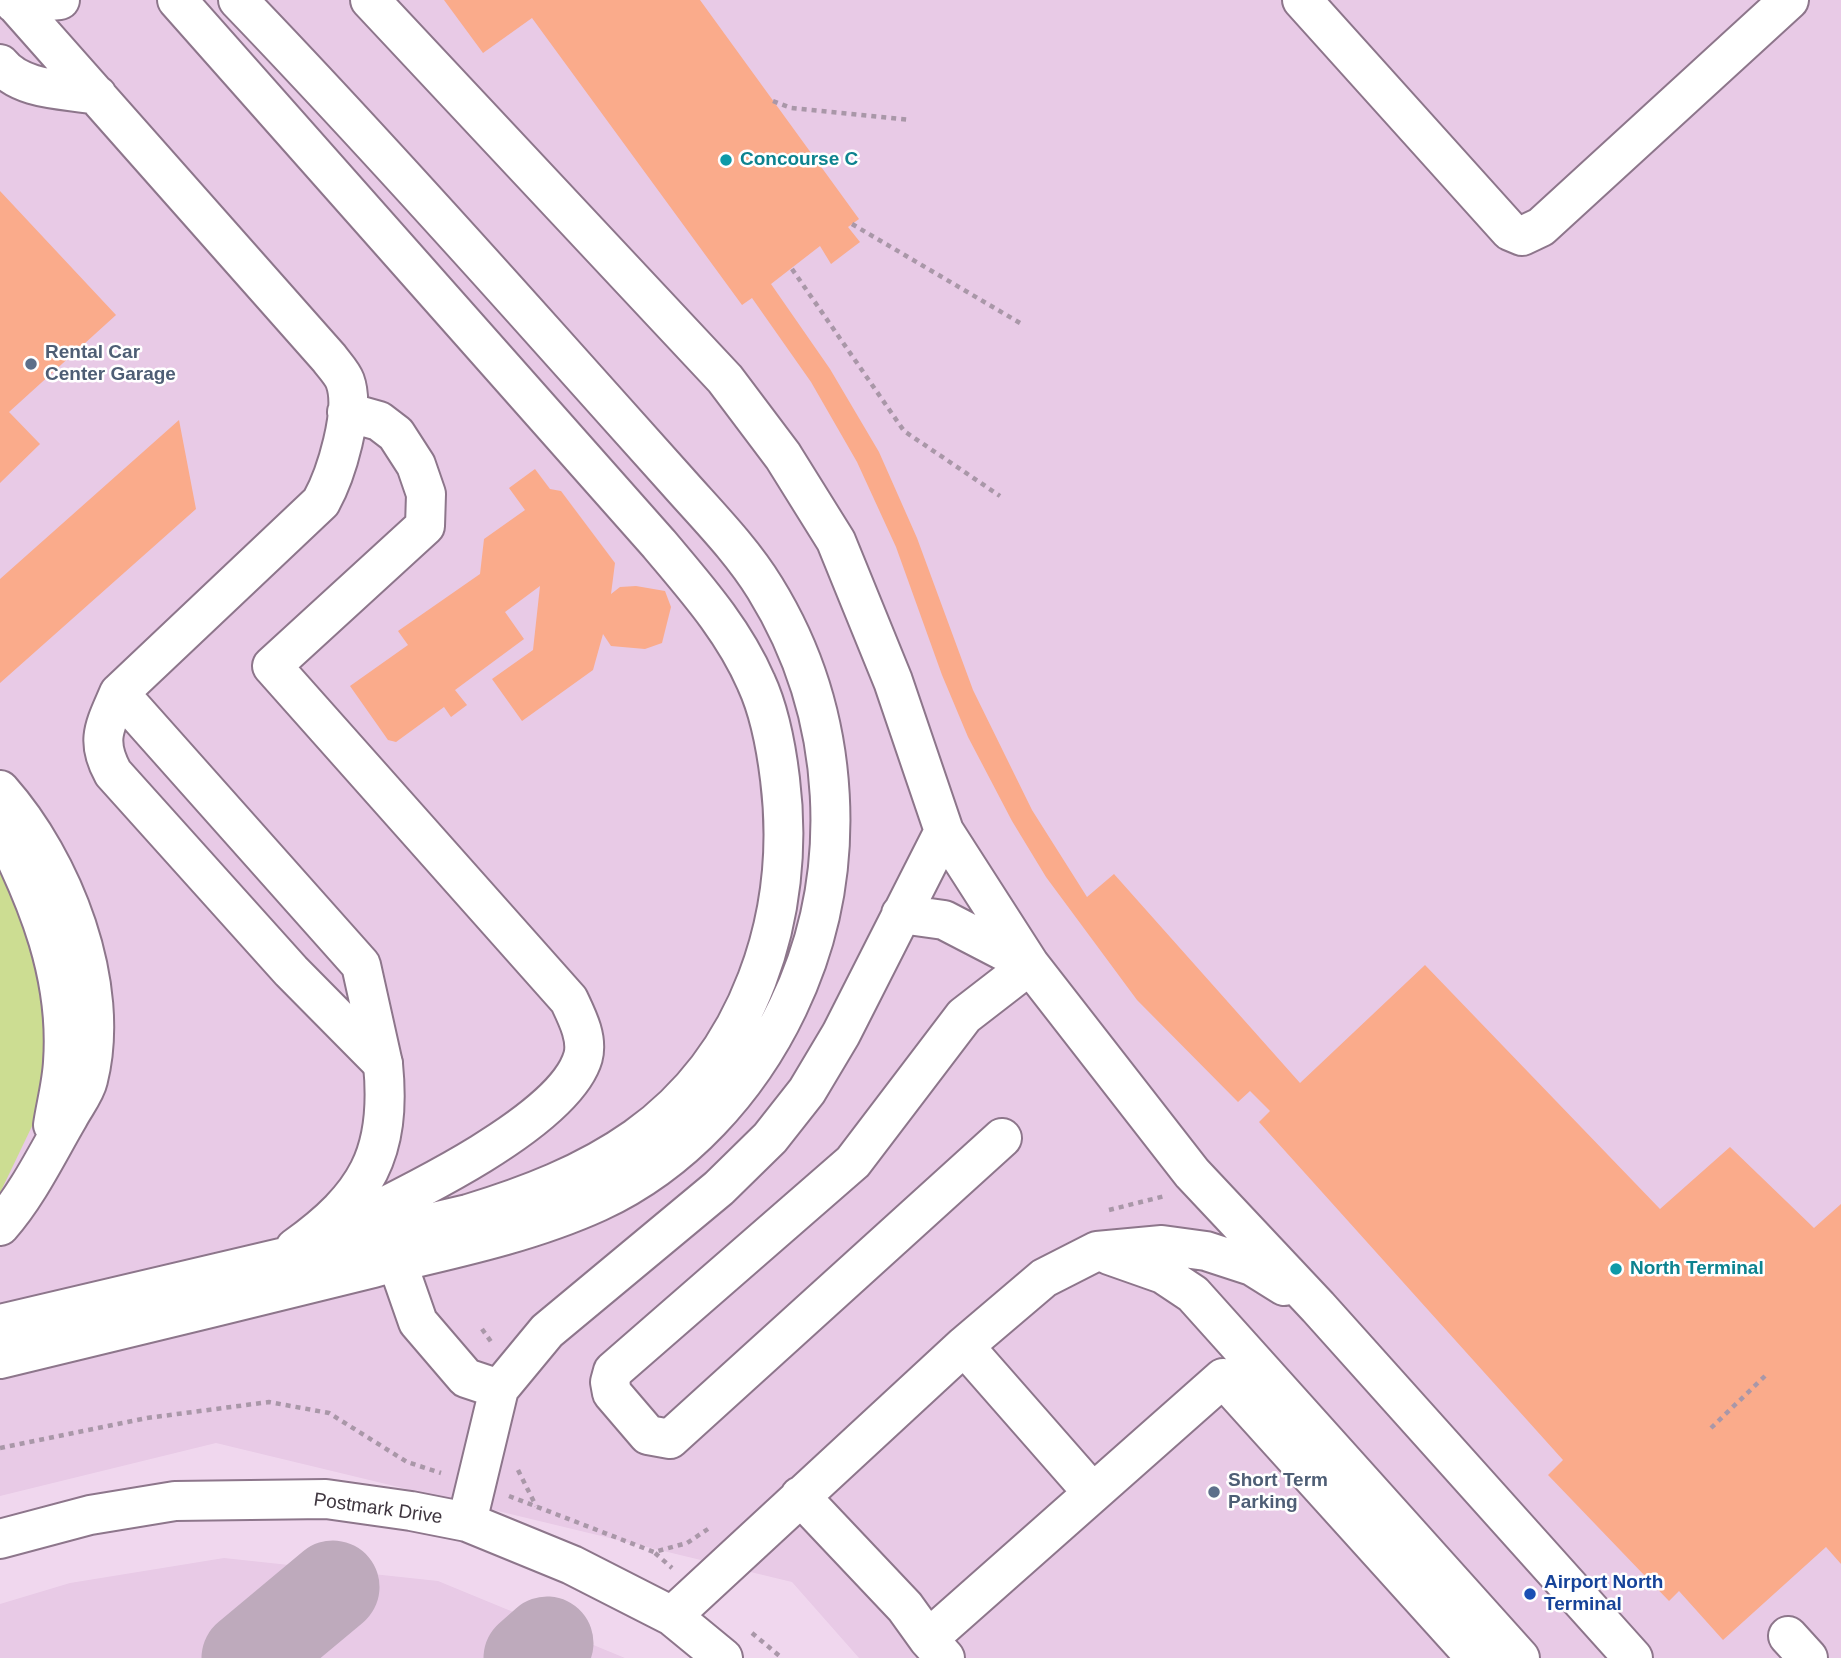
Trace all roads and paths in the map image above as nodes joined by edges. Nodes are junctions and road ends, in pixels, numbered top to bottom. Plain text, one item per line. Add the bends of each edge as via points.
1 (60, 0) edge
2 (177, 0) edge
3 (238, 0) edge
4 (369, 0) edge
5 (1302, 0) edge
6 (1789, 0) edge
7 (13, 2) edge
8 (0, 64) edge
9 (97, 95) junction
10 (773, 101) dead end
11 (911, 120) dead end
12 (852, 224) dead end
13 (792, 268) dead end
14 (1020, 323) dead end
15 (347, 412) junction
16 (1000, 496) dead end
17 (119, 693) junction
18 (0, 790) edge
19 (0, 827) edge
20 (944, 831) junction
21 (901, 914) junction
22 (1030, 965) junction
23 (383, 1065) junction
24 (1002, 1138) dead end
25 (48, 1152) junction
26 (0, 1226) edge
27 (1097, 1251) junction
28 (285, 1255) junction
29 (397, 1262) junction
30 (1318, 1307) junction
31 (0, 1324) edge
32 (964, 1346) junction
33 (0, 1359) edge
34 (1765, 1376) dead end
35 (499, 1389) junction
36 (1711, 1428) dead end
37 (1093, 1493) junction
38 (800, 1496) junction
39 (467, 1522) junction
40 (0, 1539) edge
41 (672, 1616) junction
42 (936, 1649) edge
43 (723, 1658) edge
44 (1476, 1658) edge
45 (1520, 1658) edge
46 (1633, 1658) edge

1 - 7 street
2 - 28 street via 659,544 724,624 765,706 783,802 785,852 768,953 747,1006 717,1058 677,1102 636,1138 533,1194 468,1214
3 - 29 street via 686,491 754,572 801,664 825,756 831,809 829,880 816,937 773,1038 741,1086 704,1127 657,1167 600,1201 547,1221
4 - 20 street via 725,379 783,456 836,541 897,692
5 - 6 street via 1510,231 1525,236 1541,227
7 - 9 street
8 - 9 street via 25,82
9 - 15 street via 329,358 344,380
10 - 11 path via 790,108
12 - 14 path
13 - 16 path via 904,431
15 - 17 street via 334,478 321,502
15 - 28 street via 379,421 396,434 416,465 426,494 425,526 272,666 569,1000 580,1024 584,1054 575,1076 558,1095 462,1165
17 - 23 street via 361,965
17 - 23 street via 105,726 102,753 113,773 291,971
18 - 25 street via 47,853 75,914 94,1023 88,1082
19 - 25 street via 31,887 59,975 64,1061
20 - 21 street
20 - 22 street
21 - 22 street via 944,919
21 - 35 street via 841,1034 807,1091 770,1138 719,1188 547,1331
22 - 24 street via 964,1016 853,1162 613,1371 612,1393 648,1435 670,1440
22 - 30 street via 1192,1173
23 - 28 street via 381,1136 358,1193 331,1222
25 - 26 street
27 - 30 street via 1162,1244 1206,1251 1252,1266
27 - 32 street via 1044,1278
27 - 45 street via 1163,1274 1193,1294
28 - 31 street
29 - 33 street
29 - 35 street via 418,1322 466,1378
30 - 46 street
32 - 37 street
32 - 38 street
34 - 36 path
35 - 39 street
37 - 42 street
37 - 44 street via 1223,1378
38 - 41 street
38 - 42 street via 905,1607
39 - 40 street, Postmark Drive via 326,1499 228,1499 90,1515
39 - 41 street, Postmark Drive via 572,1565
41 - 43 street, Postmark Drive

